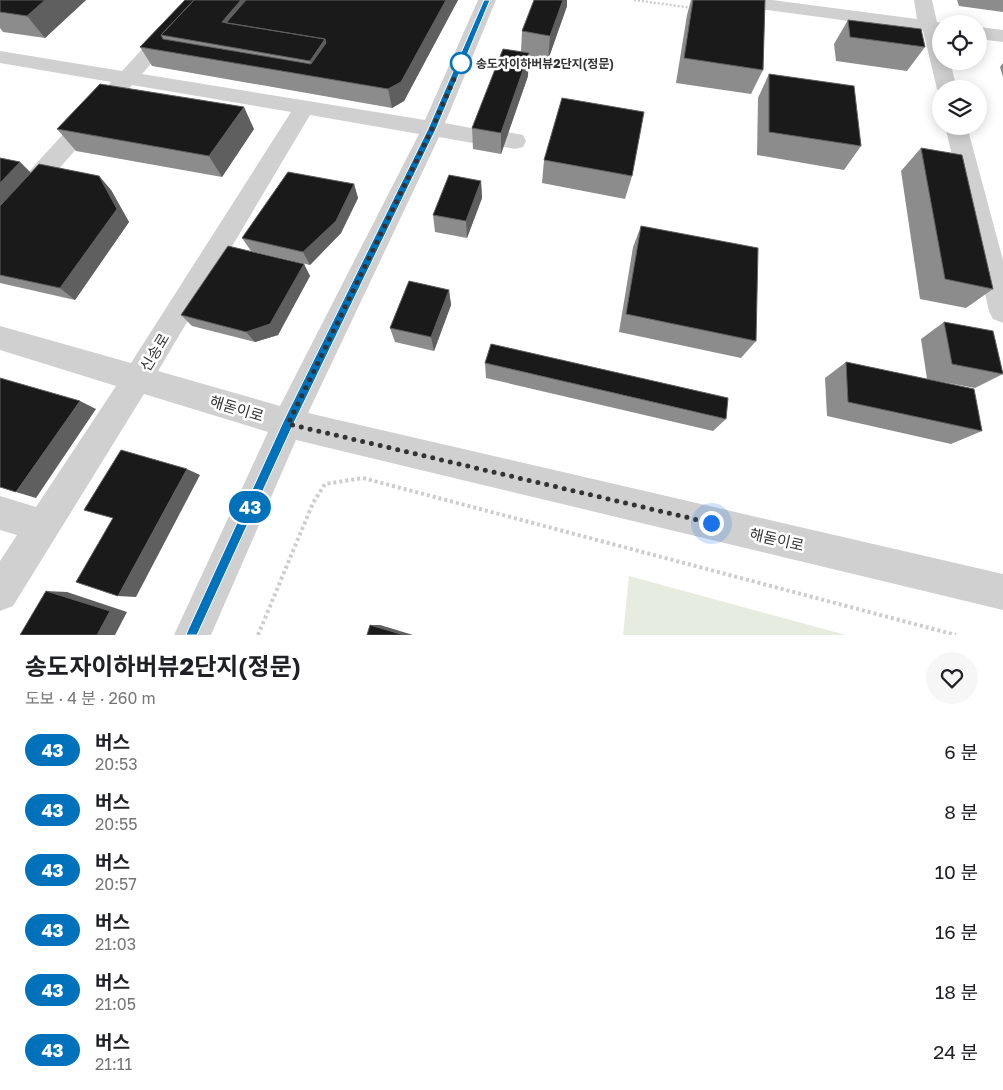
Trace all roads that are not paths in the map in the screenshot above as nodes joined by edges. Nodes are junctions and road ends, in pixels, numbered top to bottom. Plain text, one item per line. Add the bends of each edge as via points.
1 (197, 0) edge
2 (487, 0) edge
3 (730, 0) edge
4 (923, 0) edge
5 (932, 24) edge
6 (932, 27) edge
7 (987, 34) edge
8 (1003, 36) edge
9 (0, 57) edge
10 (127, 78) junction
11 (304, 108) junction
12 (432, 129) junction
13 (958, 135) edge
14 (478, 136) edge
15 (0, 219) edge
16 (1003, 311) edge
17 (0, 338) edge
18 (138, 378) junction
19 (288, 424) junction
20 (0, 513) edge
21 (43, 526) junction
22 (1003, 592) edge
23 (0, 593) edge
24 (192, 635) edge

1 - 10 street
2 - 12 street
3 - 6 street
4 - 5 street
7 - 8 street
9 - 10 street
10 - 11 street
10 - 15 street
11 - 12 street
11 - 18 street, 신송로
12 - 14 street
12 - 19 street
13 - 16 street
17 - 18 street, 해돋이로
18 - 19 street, 해돋이로
18 - 21 street, 신송로
19 - 22 street, 해돋이로
19 - 24 street
20 - 21 street
21 - 23 street, 신송로

